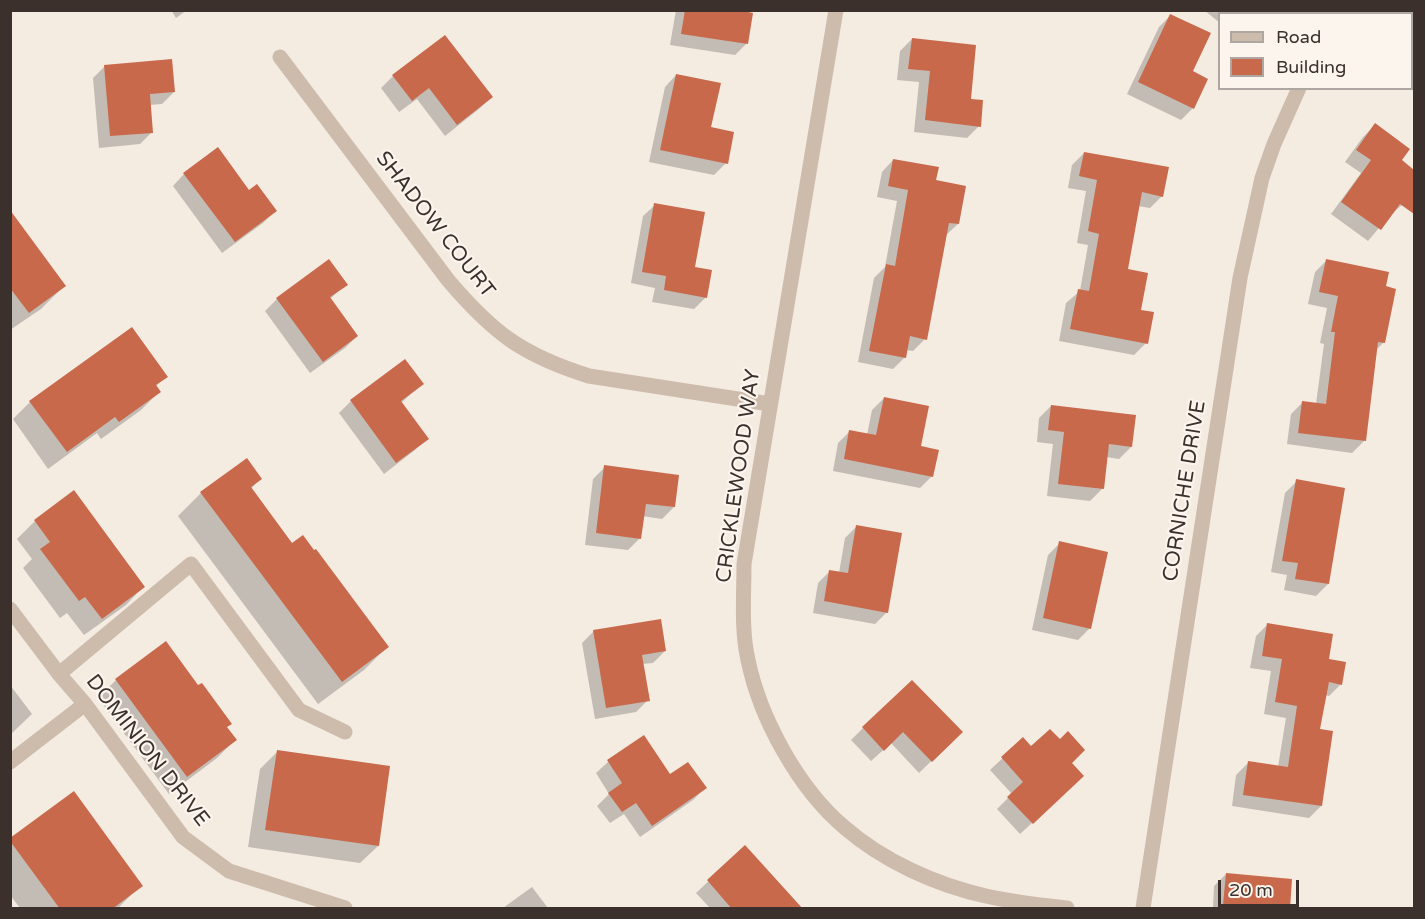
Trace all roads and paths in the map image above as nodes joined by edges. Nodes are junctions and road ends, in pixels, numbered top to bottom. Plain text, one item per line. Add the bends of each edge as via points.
1 (836, 10) edge
2 (280, 57) dead end
3 (1298, 90) edge
4 (770, 404) junction
5 (10, 609) edge
6 (59, 674) junction
7 (85, 704) junction
8 (345, 732) dead end
9 (10, 762) edge
10 (345, 909) edge
11 (1067, 909) edge
12 (1143, 909) edge

1 - 4 street, CRICKLEWOOD WAY
2 - 4 street, SHADOW COURT via 448,280 495,330 524,350 589,376
3 - 12 street, CORNICHE DRIVE via 1262,178 1239,278
4 - 11 street, CRICKLEWOOD WAY via 744,564 743,615 747,659 758,696 788,760 843,826 879,853 928,877 987,897
5 - 6 street, DOMINION DRIVE
6 - 7 street, DOMINION DRIVE
6 - 8 street via 191,564 299,710
7 - 9 street
7 - 10 street, DOMINION DRIVE via 183,837 229,871

